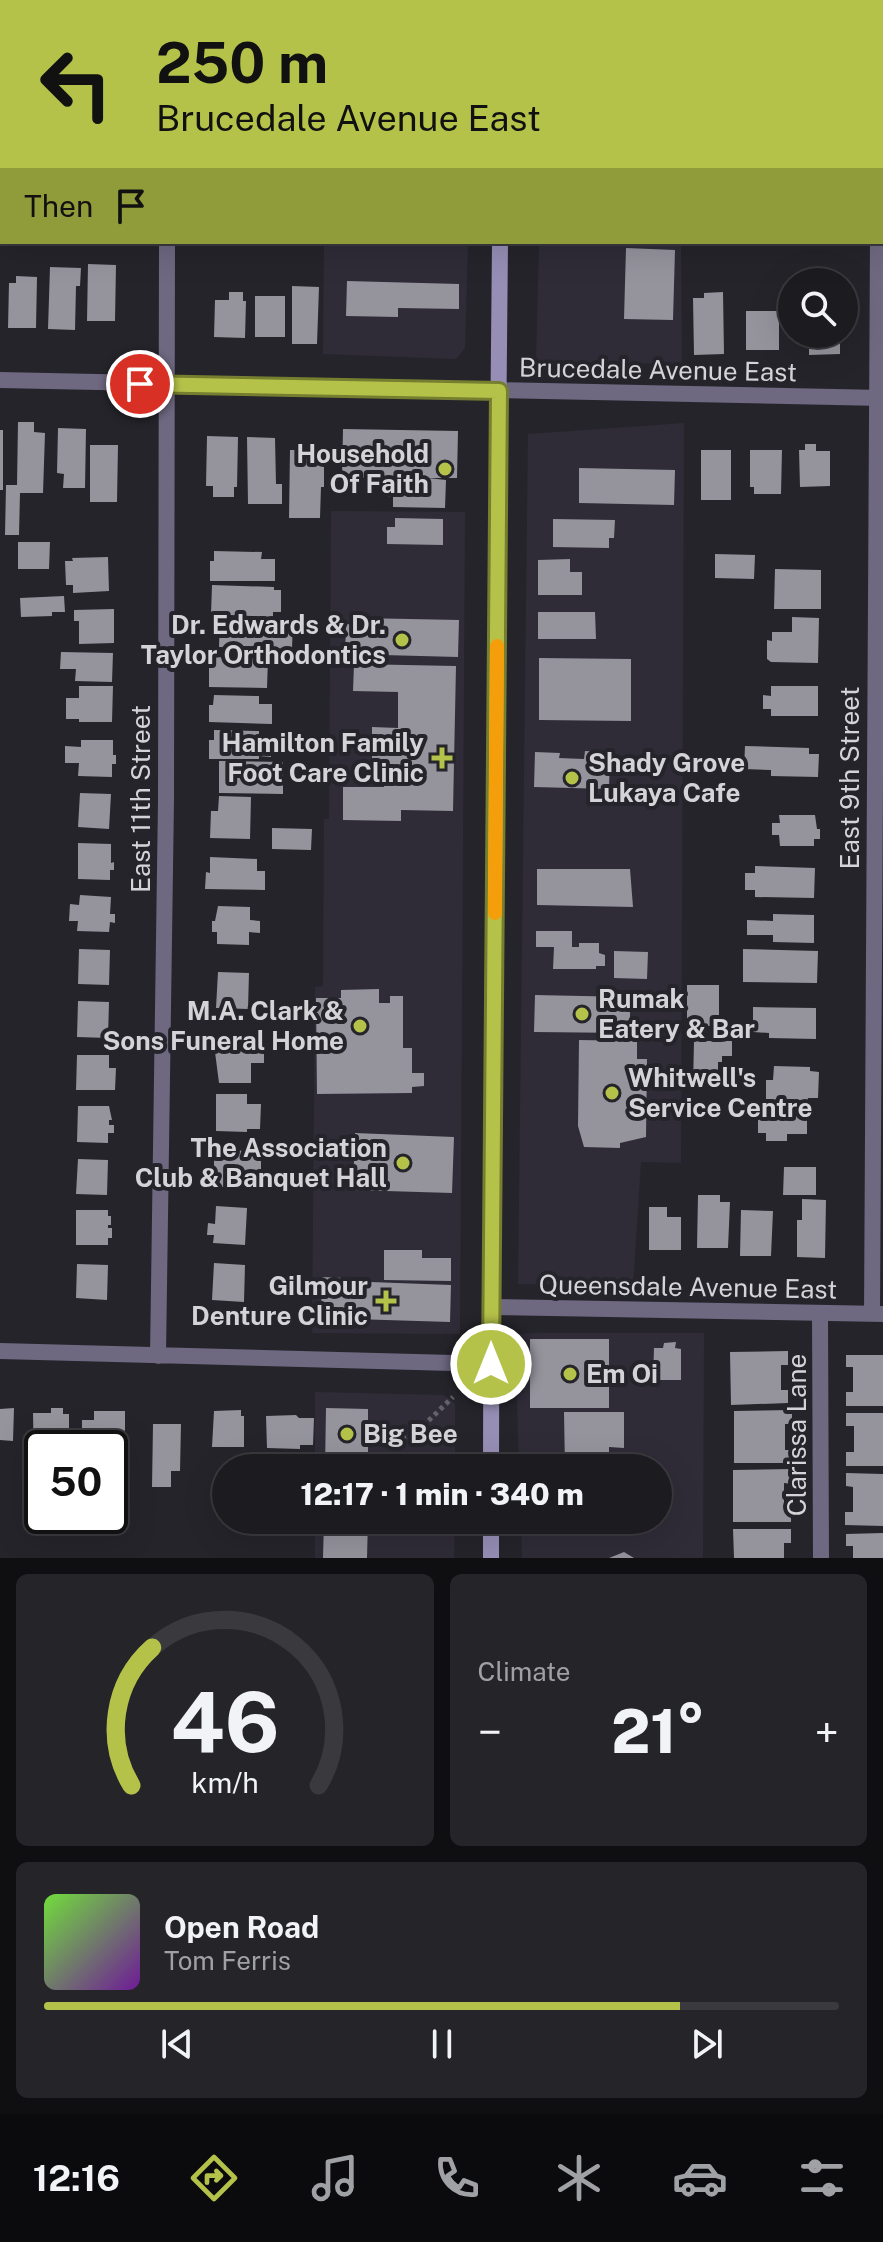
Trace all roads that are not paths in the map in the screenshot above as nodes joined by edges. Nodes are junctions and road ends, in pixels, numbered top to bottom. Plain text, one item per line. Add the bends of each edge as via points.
1 (167, 244) edge
2 (500, 244) edge
3 (878, 244) edge
4 (0, 380) edge
5 (167, 385) junction
6 (499, 391) junction
7 (880, 398) edge
8 (492, 1307) junction
9 (820, 1313) junction
10 (877, 1314) edge
11 (0, 1351) edge
12 (158, 1356) junction
13 (491, 1364) junction
14 (491, 1454) edge
15 (491, 1534) edge
16 (491, 1558) edge
17 (821, 1558) edge

1 - 5 street, East 11th Street
2 - 6 main road
3 - 7 street, East 9th Street
4 - 5 street, Brucedale Avenue East
5 - 6 street, Brucedale Avenue East
5 - 12 street, East 11th Street
6 - 7 street, Brucedale Avenue East
6 - 8 main road
7 - 10 street, East 9th Street
8 - 9 street, Queensdale Avenue East
8 - 13 main road
9 - 10 street, Queensdale Avenue East
9 - 17 street, Clarissa Lane
11 - 12 street
12 - 13 street
13 - 14 main road
15 - 16 main road

